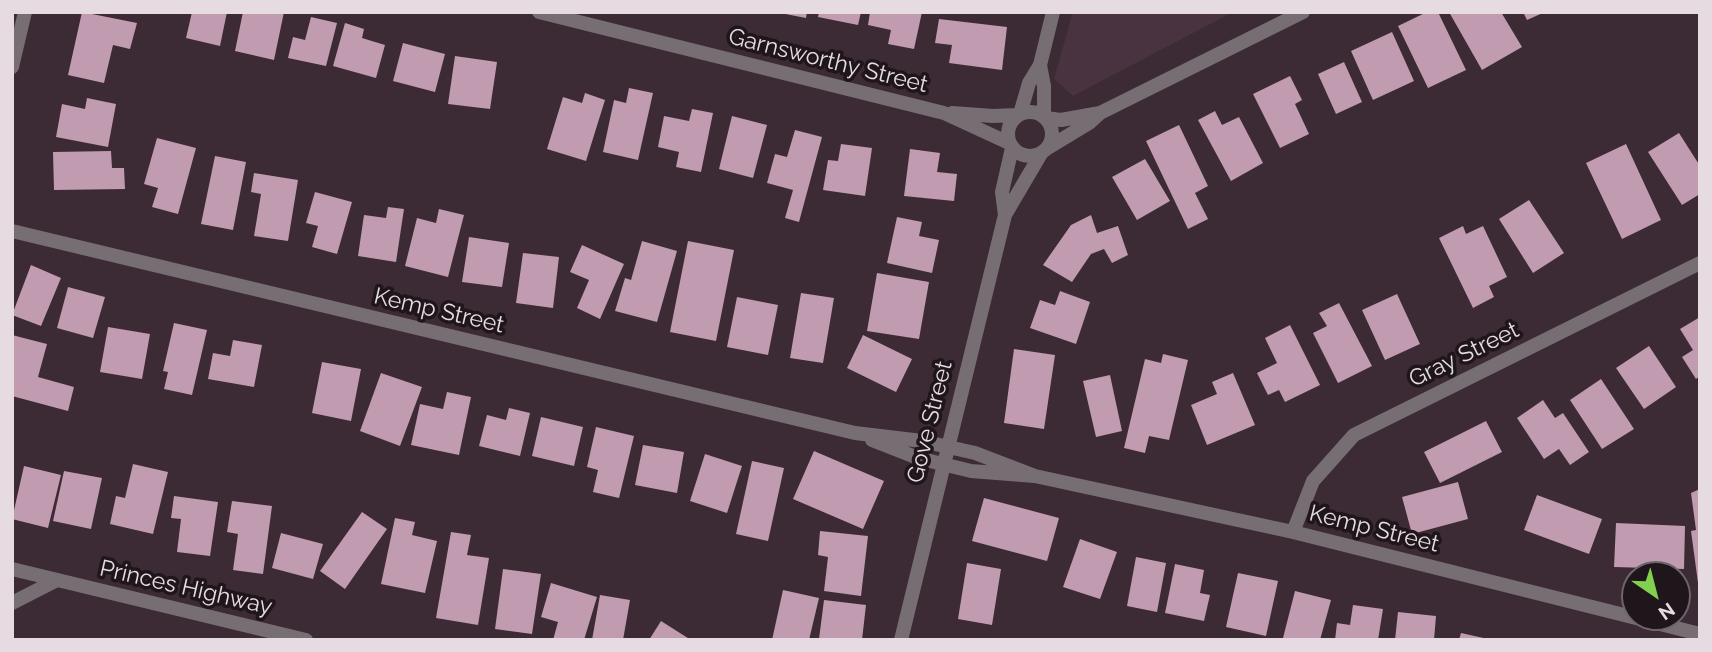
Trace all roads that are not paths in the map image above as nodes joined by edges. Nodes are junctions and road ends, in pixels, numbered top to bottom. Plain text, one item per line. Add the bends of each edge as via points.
1 (25, 12) edge
2 (539, 12) edge
3 (1053, 12) edge
4 (1303, 12) edge
5 (1040, 65) junction
6 (12, 67) edge
7 (944, 113) junction
8 (1100, 113) junction
9 (1018, 114) junction
10 (1045, 117) junction
11 (1011, 146) junction
12 (1044, 150) junction
13 (1005, 215) junction
14 (12, 231) edge
15 (1700, 264) edge
16 (855, 433) junction
17 (948, 447) junction
18 (943, 464) junction
19 (1035, 476) junction
20 (1293, 532) junction
21 (12, 569) edge
22 (57, 580) junction
23 (12, 603) edge
24 (1700, 634) edge
25 (306, 640) edge
26 (901, 640) edge

1 - 6 street
2 - 7 street, Garnsworthy Street
3 - 5 street
4 - 8 street
5 - 9 street
5 - 10 street
7 - 9 street, Garnsworthy Street
7 - 11 street, Garnsworthy Street
8 - 10 street via 1061,120
8 - 12 street
9 - 10 street via 1032,111
9 - 11 street via 1008,127
10 - 12 street via 1052,132
11 - 12 street via 1023,155
11 - 13 street, Gove Street via 1002,192
12 - 13 street, Gove Street
13 - 17 street, Gove Street
14 - 16 street, Kemp Street
15 - 20 street, Gray Street via 1354,435 1313,481
16 - 17 street, Kemp Street
16 - 18 street, Kemp Street
17 - 18 street, Gove Street
17 - 19 street, Kemp Street
18 - 19 street, Kemp Street
18 - 26 street, Gove Street
19 - 20 street, Kemp Street
20 - 24 street, Kemp Street
21 - 22 street, Princes Highway
22 - 23 street
22 - 25 street, Princes Highway

